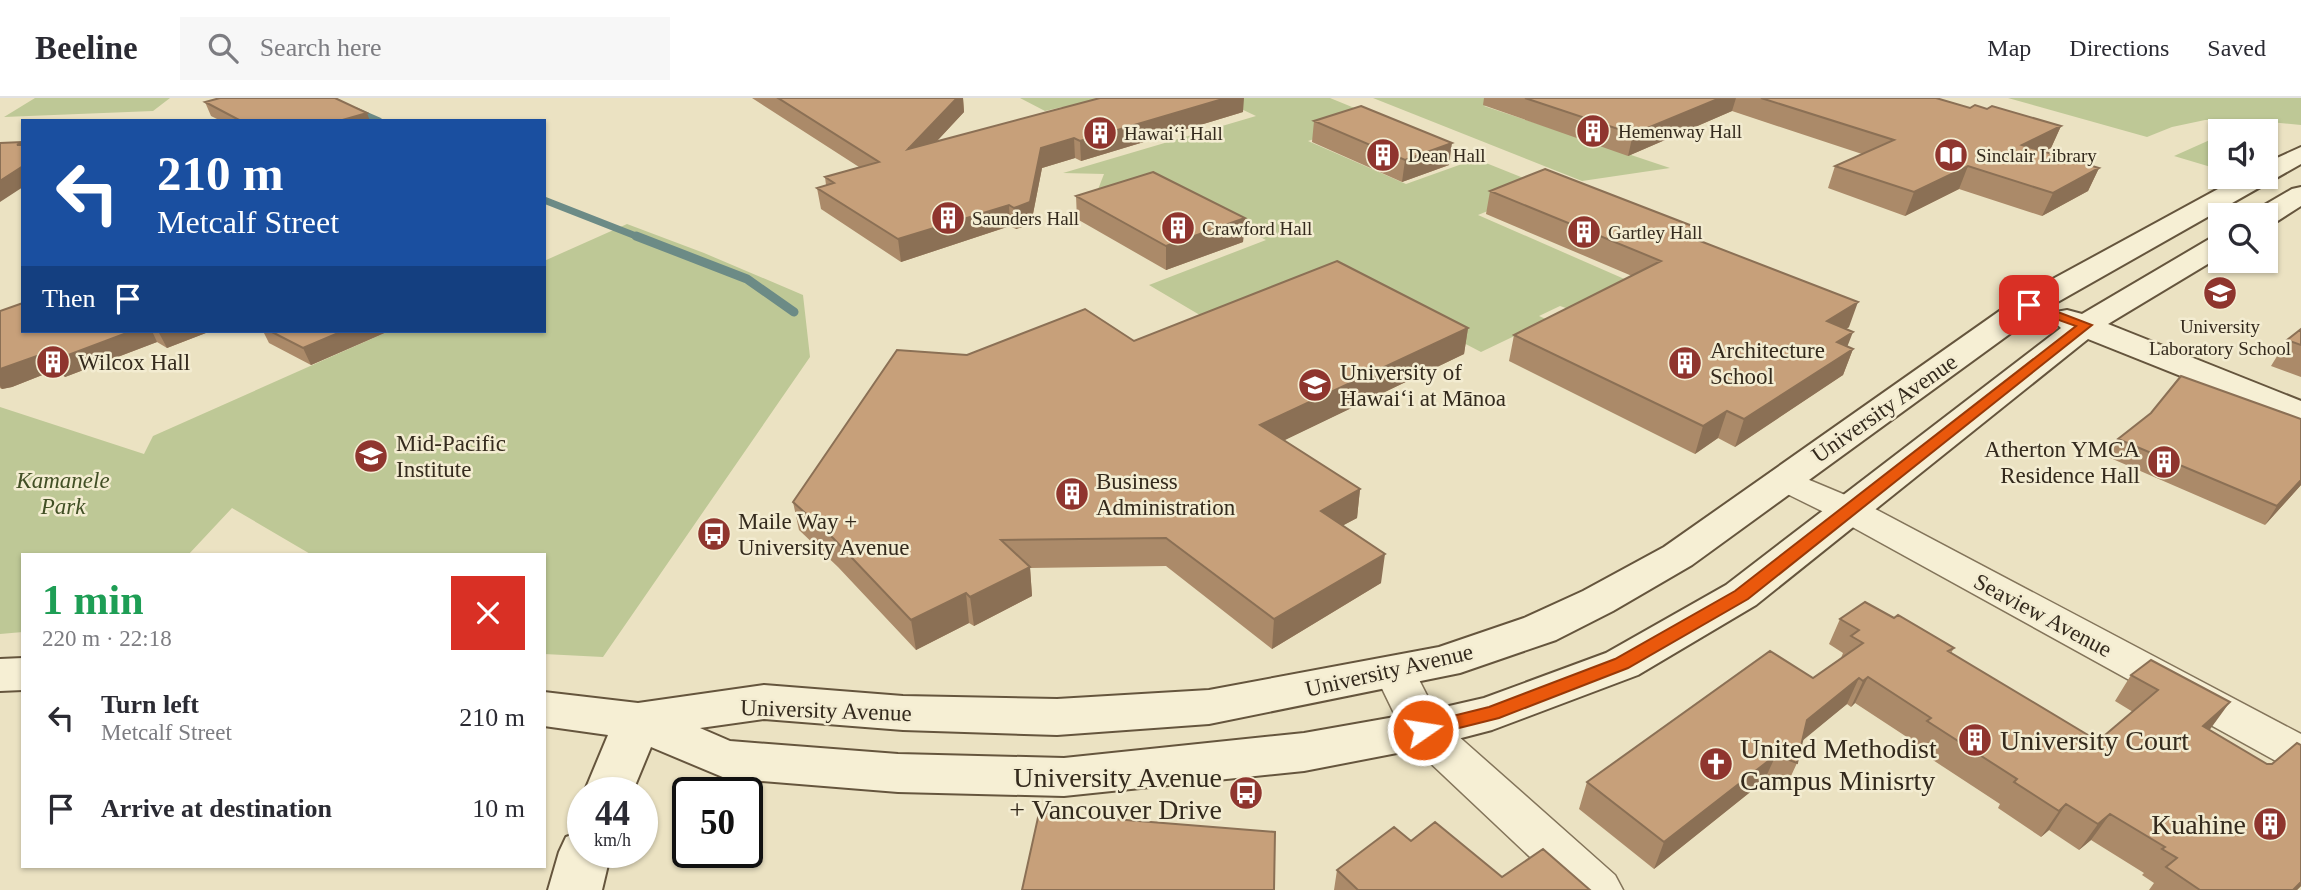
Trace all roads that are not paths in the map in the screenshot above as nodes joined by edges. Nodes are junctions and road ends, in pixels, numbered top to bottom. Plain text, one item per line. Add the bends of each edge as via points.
1 (2301, 154) edge
2 (2278, 166) edge
3 (2237, 189) edge
4 (2301, 195) edge
5 (2278, 209) edge
6 (2208, 252) edge
7 (2029, 305) junction
8 (2085, 325) junction
9 (2301, 413) edge
10 (1783, 479) junction
11 (1849, 510) junction
12 (1395, 672) junction
13 (21, 674) edge
14 (0, 675) edge
15 (546, 709) edge
16 (638, 721) junction
17 (1423, 730) junction
18 (2301, 754) edge
19 (614, 777) edge
20 (581, 868) edge
21 (575, 890) edge
22 (1598, 890) edge

1 - 2 main road
3 - 7 main road, University Avenue
4 - 5 main road
6 - 8 main road, University Avenue
7 - 8 main road
7 - 10 main road, University Avenue
8 - 9 main road
8 - 11 main road, University Avenue
10 - 11 street, Seaview Avenue
10 - 12 main road, University Avenue via 1678,555 1598,601 1540,629 1444,662
11 - 17 main road, University Avenue via 1741,595 1622,664 1492,713
11 - 18 street, Seaview Avenue
12 - 16 main road, University Avenue via 1209,707 1057,717 903,713 764,702
12 - 17 street
13 - 14 main road
15 - 16 main road, University Avenue
16 - 17 main road, University Avenue via 726,759 898,773 1064,777 1304,752
16 - 19 main road
17 - 22 street
20 - 21 main road

